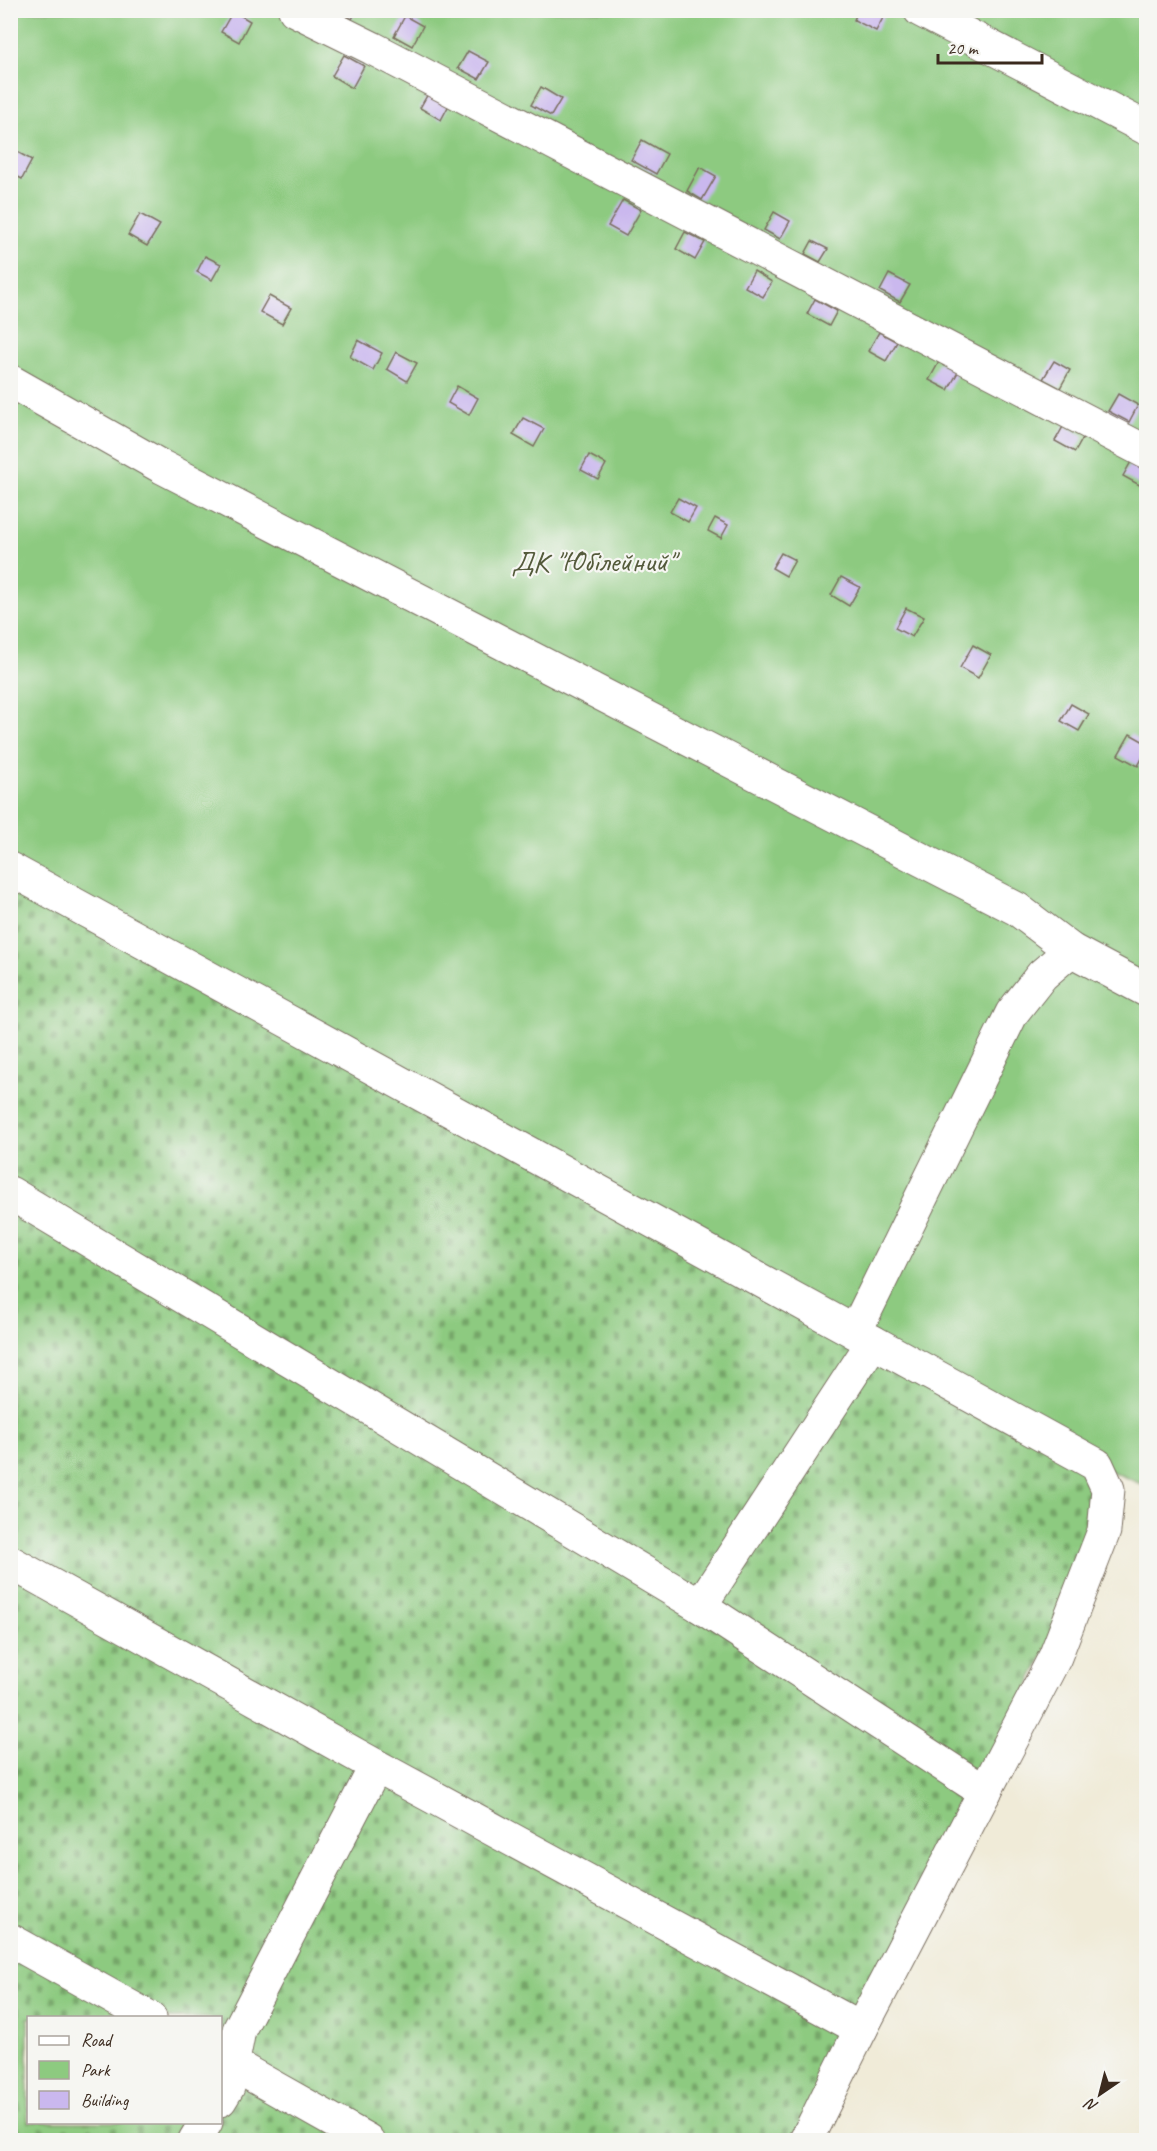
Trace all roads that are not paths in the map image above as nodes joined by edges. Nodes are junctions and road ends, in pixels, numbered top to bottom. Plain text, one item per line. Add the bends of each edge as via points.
1 (295, 10) edge
2 (920, 10) edge
3 (1146, 128) edge
4 (10, 381) edge
5 (1146, 452) edge
6 (10, 869) edge
7 (1071, 950) junction
8 (1146, 990) edge
9 (10, 1193) edge
10 (864, 1337) junction
11 (10, 1562) edge
12 (700, 1606) junction
13 (376, 1766) junction
14 (985, 1792) junction
15 (10, 1940) edge
16 (146, 2016) edge
17 (861, 2030) junction
18 (227, 2060) edge
19 (222, 2097) edge
20 (205, 2124) edge
21 (195, 2140) edge
22 (367, 2140) edge
23 (806, 2140) edge

1 - 5 lane
2 - 3 lane
4 - 7 lane via 162,467 1017,909
6 - 10 lane
7 - 8 lane
7 - 10 lane via 1042,975 1012,1013
9 - 12 lane
10 - 12 lane
10 - 14 lane via 1097,1465 1108,1489 1104,1531 1055,1657
11 - 13 lane
12 - 14 lane
13 - 17 lane
13 - 18 lane
14 - 17 lane
15 - 16 lane
17 - 23 lane
18 - 19 lane via 228,2087
18 - 22 lane
20 - 21 lane

